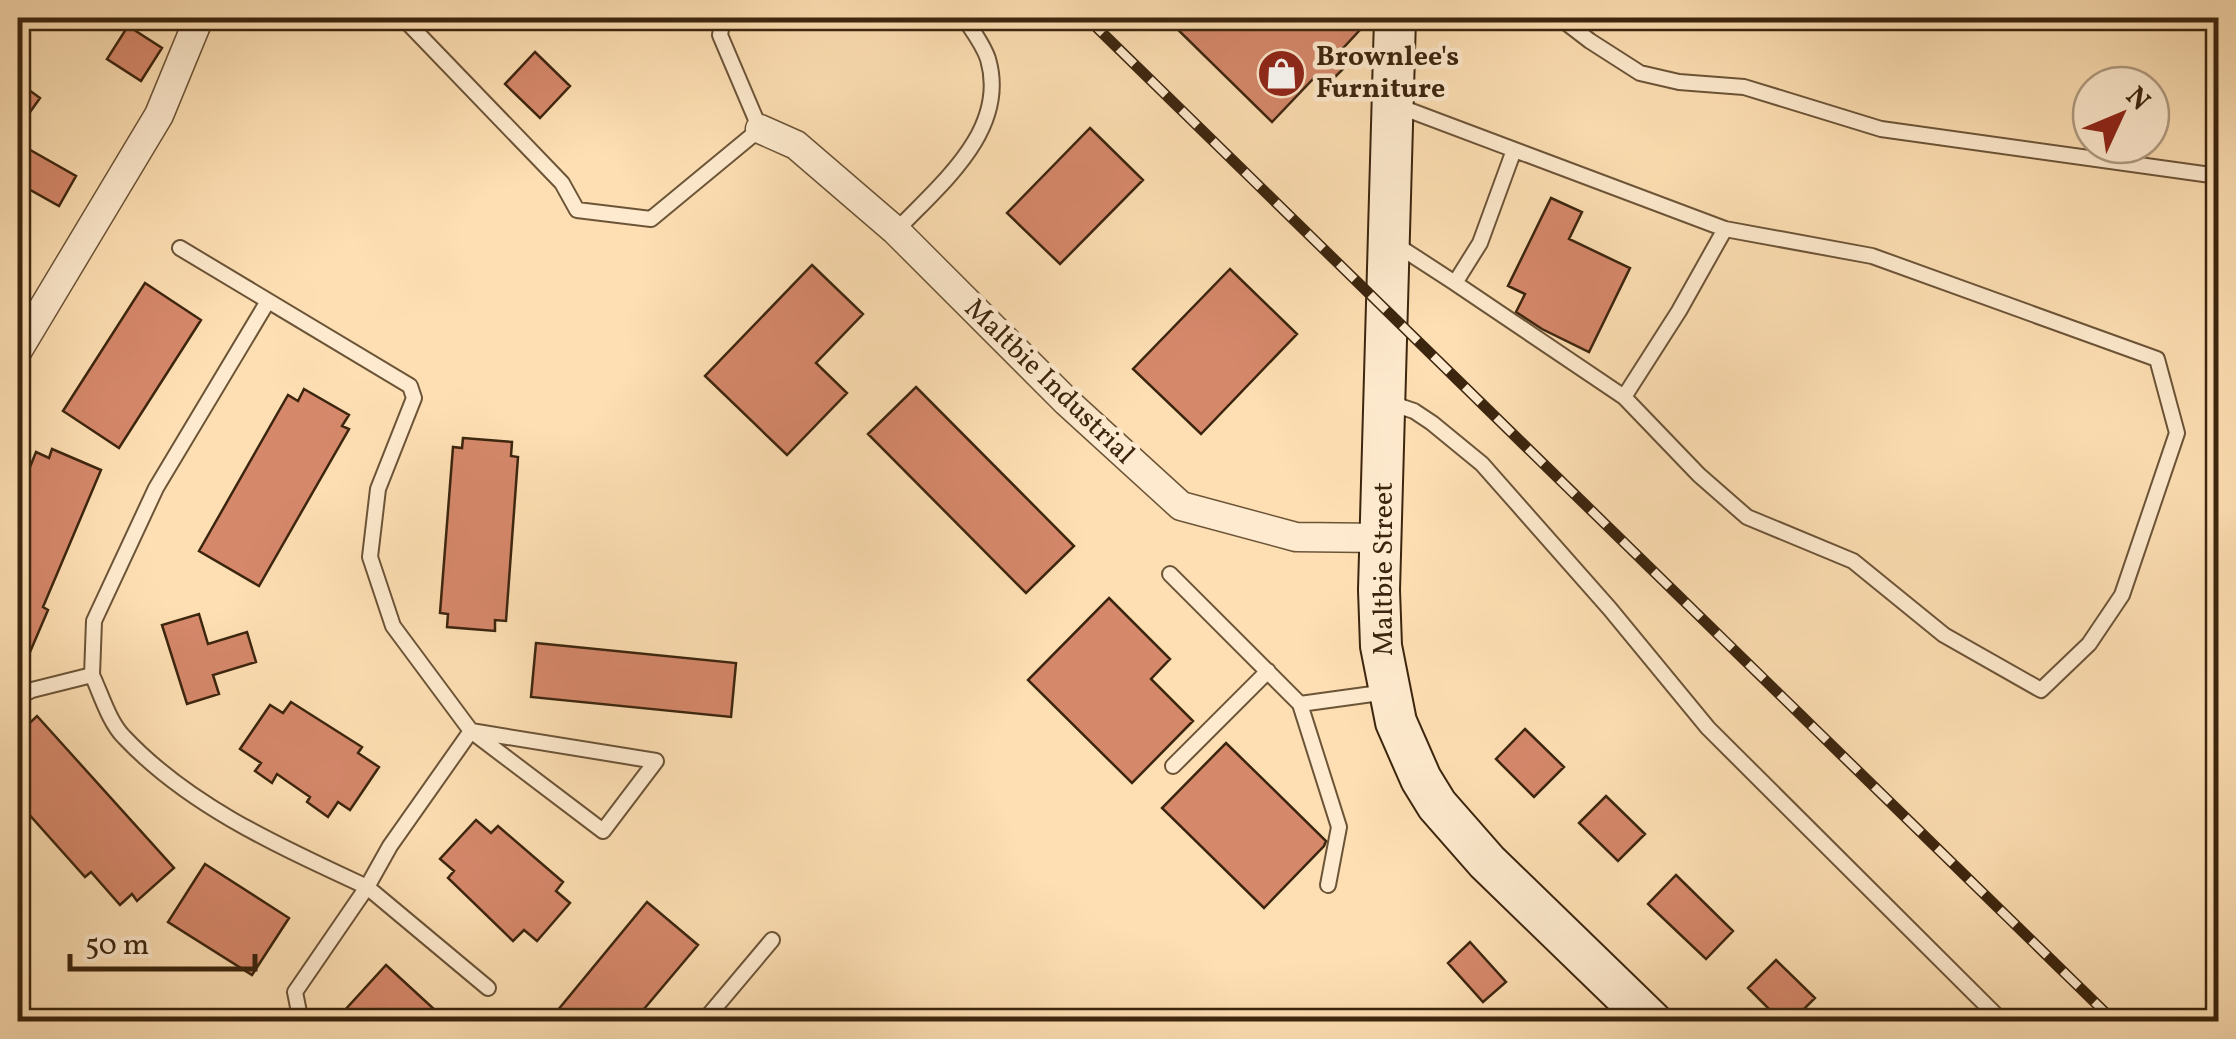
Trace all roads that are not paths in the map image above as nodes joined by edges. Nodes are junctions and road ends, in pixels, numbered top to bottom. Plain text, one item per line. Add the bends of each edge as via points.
1 (199, 18) edge
2 (404, 18) edge
3 (723, 18) edge
4 (964, 18) edge
5 (1394, 18) edge
6 (1560, 18) edge
7 (1393, 104) junction
8 (760, 129) junction
9 (1514, 150) junction
10 (2218, 176) edge
11 (1725, 229) junction
12 (896, 231) junction
13 (1390, 240) junction
14 (180, 248) dead end
15 (1455, 284) junction
16 (268, 301) junction
17 (18, 350) edge
18 (1624, 397) junction
19 (1386, 402) junction
20 (1381, 538) junction
21 (1170, 574) dead end
22 (1268, 672) junction
23 (92, 675) junction
24 (1388, 692) junction
25 (18, 697) edge
26 (1300, 704) junction
27 (471, 731) junction
28 (1173, 766) dead end
29 (1328, 885) dead end
30 (368, 887) junction
31 (772, 940) dead end
32 (488, 988) dead end
33 (301, 1022) edge
34 (703, 1022) edge
35 (1652, 1022) edge
36 (2003, 1022) edge

1 - 17 street via 159,115
2 - 8 lane via 562,183 577,210 650,219
3 - 8 lane via 720,35
4 - 12 lane via 988,60 989,110 966,157
5 - 7 street, Maltbie Street
6 - 10 lane via 1640,72 1679,82 1744,88 1881,129
7 - 9 lane
7 - 13 street, Maltbie Street
8 - 12 street, Maltbie Industrial via 796,145
9 - 11 lane
9 - 15 lane via 1480,242
11 - 18 lane
11 - 18 lane via 1872,256 2157,359 2177,432 2122,595 2089,644 2042,690 1944,635 1854,561 1747,517
12 - 20 street, Maltbie Industrial via 1180,506 1296,537
13 - 15 lane
13 - 19 street, Maltbie Street
14 - 16 lane
15 - 18 lane
16 - 23 lane via 156,488 94,620
16 - 27 lane via 410,386 414,398 378,489 370,557 393,626
19 - 20 street, Maltbie Street
19 - 36 lane via 1414,411 1482,464 1708,728
20 - 24 street, Maltbie Street
21 - 22 lane
22 - 26 lane
22 - 28 lane
23 - 25 lane
23 - 30 lane via 121,735 196,800
24 - 26 lane
24 - 35 street, Maltbie Street via 1421,779 1458,832
26 - 29 lane via 1339,828
27 - 27 lane via 604,831 656,761 545,743
27 - 30 lane
30 - 32 lane
30 - 33 lane via 295,992
31 - 34 lane

